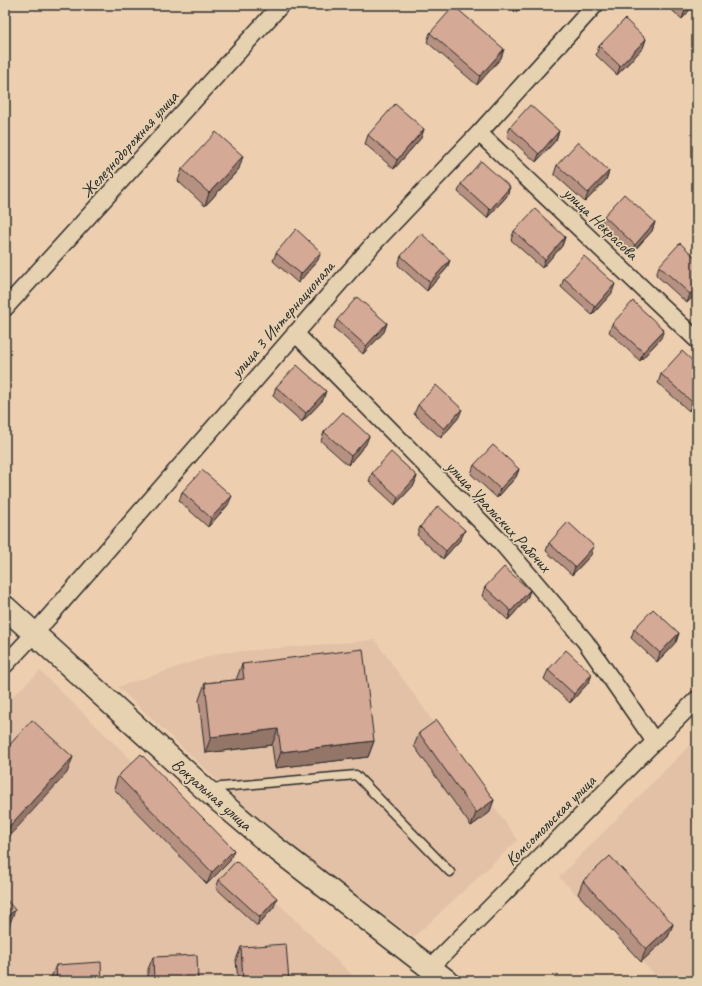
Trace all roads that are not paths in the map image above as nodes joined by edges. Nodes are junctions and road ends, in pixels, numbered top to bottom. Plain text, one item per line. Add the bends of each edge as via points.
1 (281, 5) edge
2 (595, 5) edge
3 (479, 133) junction
4 (5, 308) edge
5 (294, 333) junction
6 (697, 340) edge
7 (5, 607) edge
8 (34, 634) junction
9 (5, 665) edge
10 (697, 699) edge
11 (655, 742) junction
12 (205, 789) junction
13 (450, 872) dead end
14 (430, 968) junction
15 (447, 981) edge

1 - 4 street, Железнодорожная улица
2 - 3 street, улица 3 Интернационала
3 - 5 street, улица 3 Интернационала via 376,241
3 - 6 street, улица Некрасова
5 - 8 street, улица 3 Интернационала
5 - 11 street, улица Уральских Рабочих via 500,540 584,641
7 - 8 main road, Вокзальная улица
8 - 9 street, улица 3 Интернационала
8 - 12 main road, Вокзальная улица
10 - 11 street, Комсомольская улица
11 - 14 street, Комсомольская улица
12 - 13 lane via 356,775
12 - 14 main road, Вокзальная улица via 270,844
14 - 15 main road, Вокзальная улица

